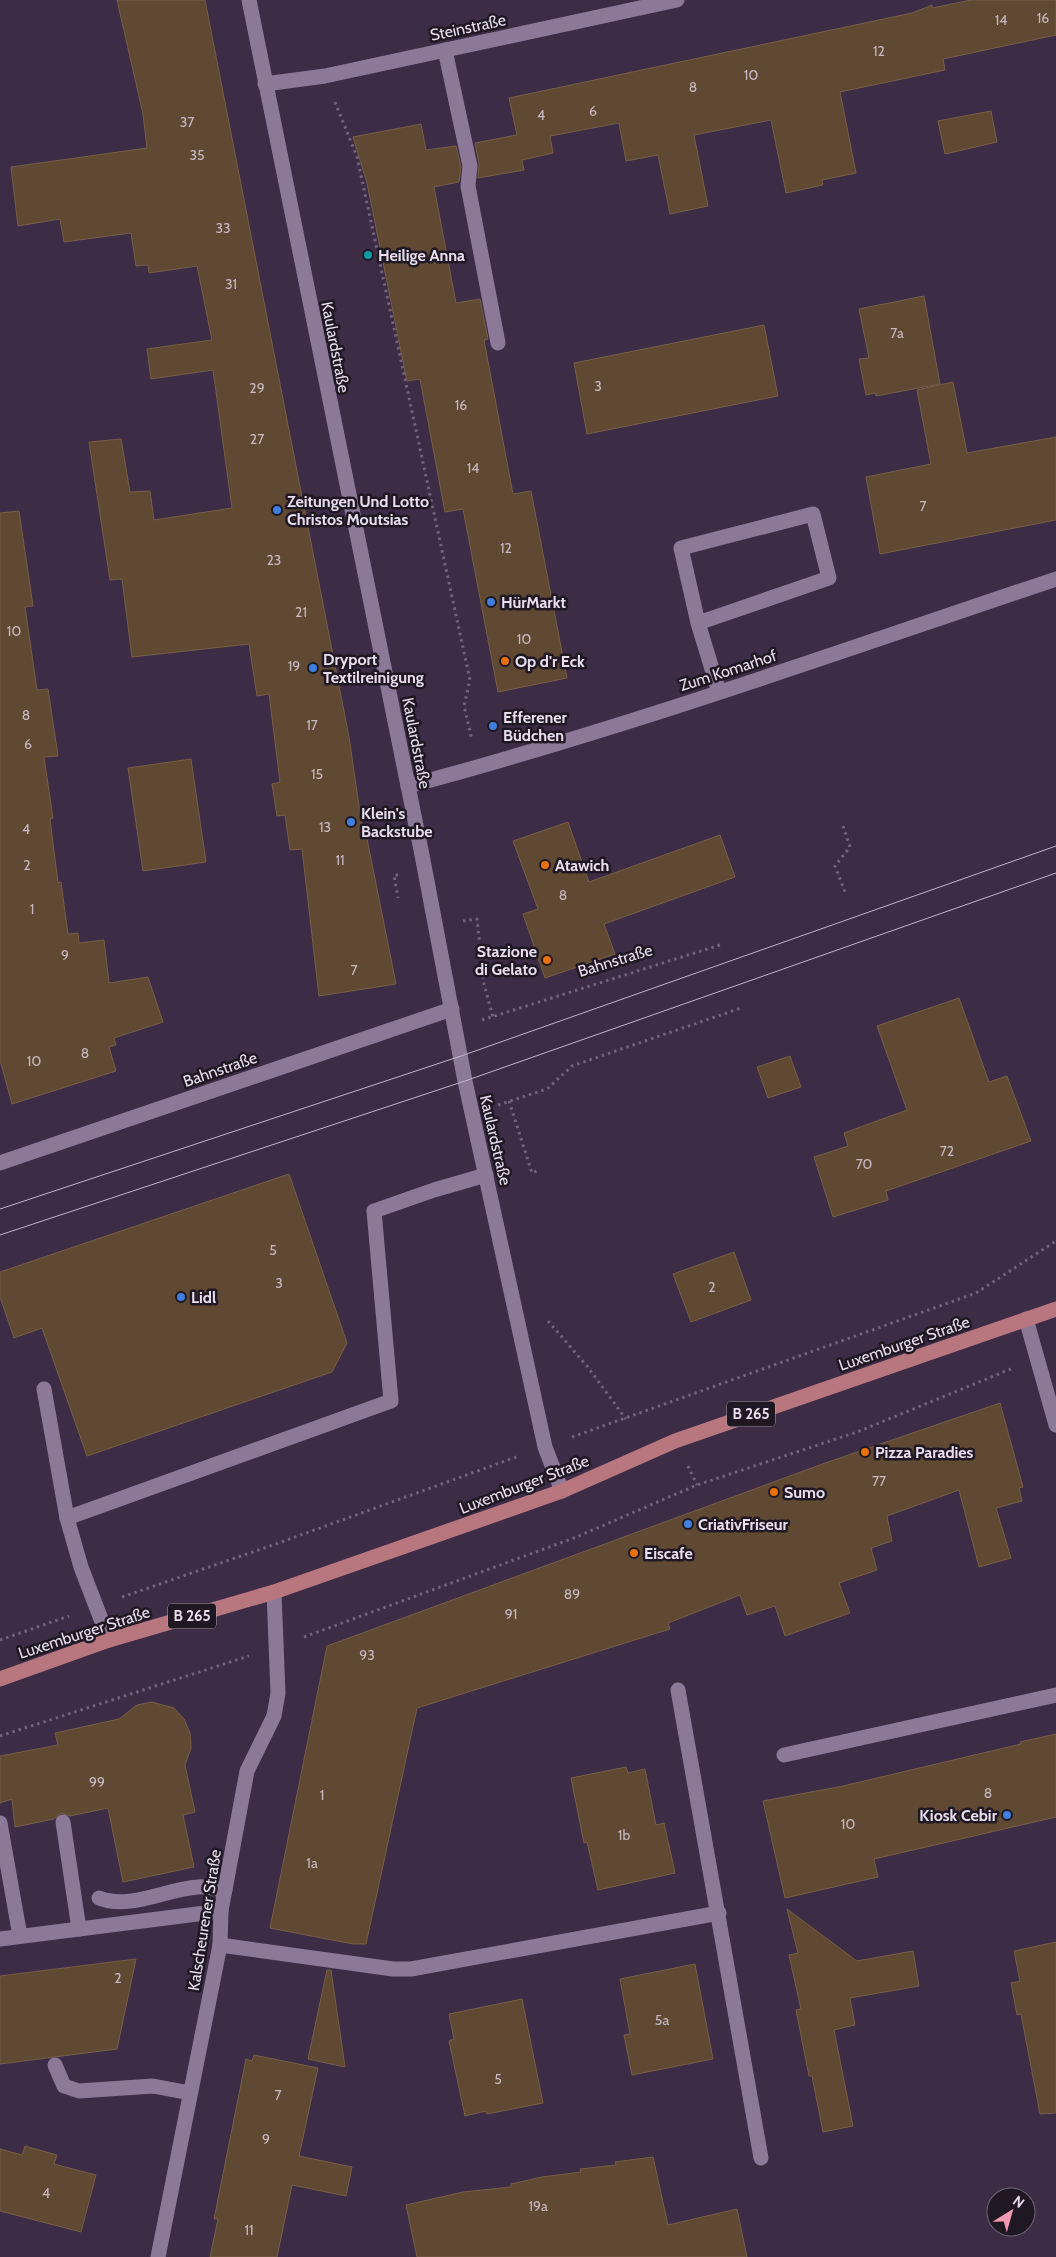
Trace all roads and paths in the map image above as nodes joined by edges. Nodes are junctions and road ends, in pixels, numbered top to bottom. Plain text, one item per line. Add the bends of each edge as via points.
1 (249, 0) edge
2 (677, 0) edge
3 (445, 50) junction
4 (324, 76) junction
5 (265, 84) junction
6 (498, 343) dead end
7 (1056, 579) edge
8 (698, 623) junction
9 (718, 692) junction
10 (479, 767) junction
11 (408, 786) junction
12 (842, 826) dead end
13 (845, 892) dead end
14 (478, 918) dead end
15 (720, 945) dead end
16 (741, 1008) dead end
17 (452, 1009) junction
18 (0, 1163) edge
19 (539, 1170) dead end
20 (486, 1175) junction
21 (1056, 1309) edge
22 (544, 1317) dead end
23 (1026, 1319) junction
24 (1038, 1358) junction
25 (44, 1389) dead end
26 (626, 1419) dead end
27 (1056, 1425) edge
28 (562, 1491) junction
29 (67, 1518) junction
30 (274, 1592) junction
31 (109, 1640) junction
32 (276, 1647) junction
33 (0, 1679) edge
34 (678, 1690) dead end
35 (1056, 1695) edge
36 (0, 1736) edge
37 (784, 1755) dead end
38 (63, 1822) dead end
39 (0, 1823) edge
40 (225, 1890) junction
41 (99, 1898) dead end
42 (221, 1911) junction
43 (719, 1913) junction
44 (80, 1929) junction
45 (20, 1936) junction
46 (0, 1939) edge
47 (220, 1945) junction
48 (55, 2065) dead end
49 (190, 2093) junction
50 (761, 2158) dead end
51 (158, 2257) edge

1 - 5 street, Kaulardstraße
2 - 3 street, Steinstraße
3 - 4 street, Steinstraße
3 - 6 street via 470,166 468,186
4 - 5 street, Steinstraße
4 - 10 path via 357,156 470,680 464,706
5 - 11 street, Kaulardstraße
7 - 9 street, Zum Komarhof
8 - 8 street via 829,578 813,514 681,548
8 - 9 street
9 - 10 street, Zum Komarhof
10 - 11 street, Zum Komarhof
11 - 17 street, Kaulardstraße
12 - 13 path via 850,847 835,866
14 - 15 path, Bahnstraße via 484,984 492,1017
16 - 19 path via 572,1066 547,1089 509,1101 532,1172
17 - 18 street, Bahnstraße
17 - 20 street, Kaulardstraße
20 - 28 street, Kaulardstraße via 545,1447
20 - 29 street via 374,1211 391,1401
21 - 23 main road, Luxemburger Straße / B 265
22 - 26 path
23 - 24 street
23 - 28 main road, Luxemburger Straße / B 265 via 675,1441
24 - 27 street
24 - 32 path via 857,1432 697,1485 574,1538
25 - 29 street
28 - 30 main road, Luxemburger Straße / B 265
29 - 31 street via 81,1567
30 - 31 main road, Luxemburger Straße / B 265
30 - 32 street, Kalscheurener Straße
31 - 33 main road, Luxemburger Straße / B 265
32 - 36 path
32 - 40 street, Kalscheurener Straße via 278,1693 274,1716 247,1771
34 - 43 street
35 - 37 street
38 - 44 street
39 - 45 street
40 - 41 street via 199,1886 124,1901 110,1902
40 - 42 street, Kalscheurener Straße
42 - 44 street
42 - 47 street, Kalscheurener Straße
43 - 47 street via 410,1969
43 - 50 street
44 - 45 street
45 - 46 street
47 - 49 street, Kalscheurener Straße
48 - 49 street via 64,2086 78,2091 153,2086
49 - 51 street, Kalscheurener Straße

